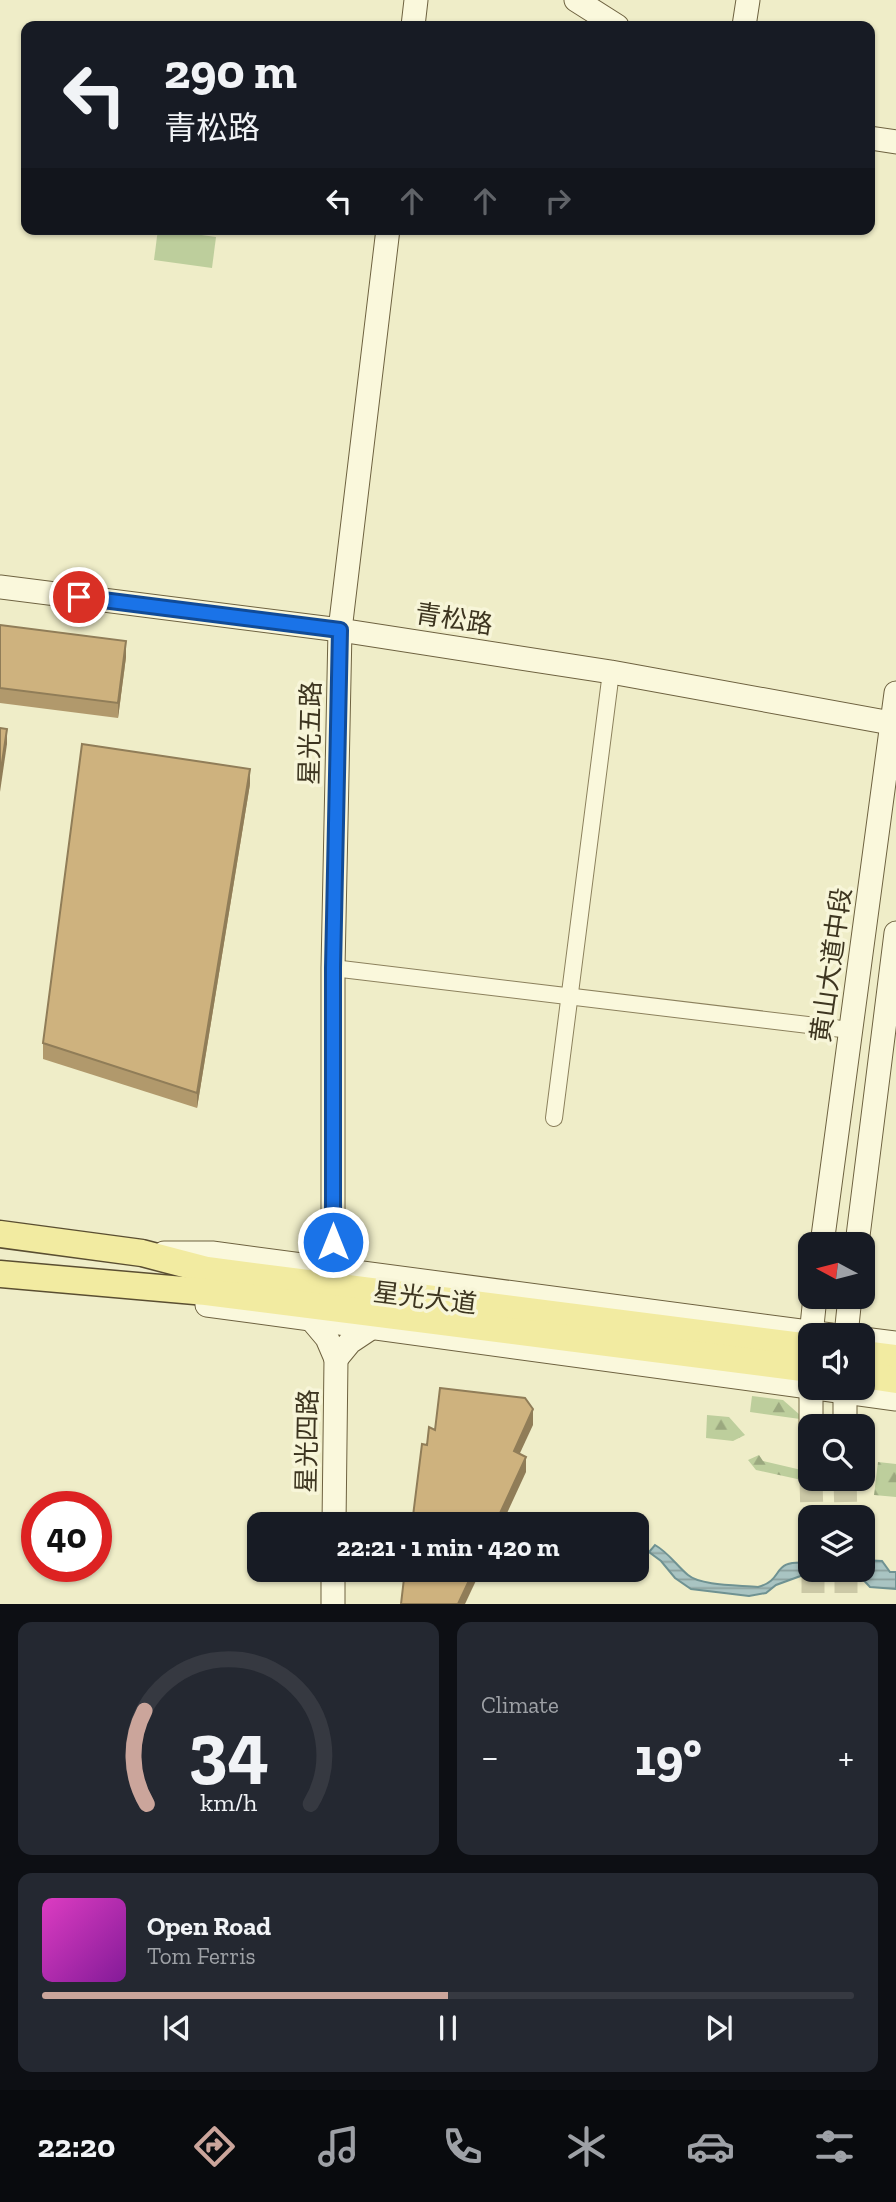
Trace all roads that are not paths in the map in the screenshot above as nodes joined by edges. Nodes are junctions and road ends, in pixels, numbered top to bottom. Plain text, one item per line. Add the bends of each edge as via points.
1 (416, 0) edge
2 (576, 0) edge
3 (748, 0) edge
4 (413, 21) edge
5 (609, 21) edge
6 (745, 21) edge
7 (875, 139) edge
8 (896, 142) edge
9 (387, 235) edge
10 (0, 587) edge
11 (340, 630) junction
12 (611, 672) junction
13 (896, 693) edge
14 (894, 724) edge
15 (896, 933) edge
16 (333, 968) junction
17 (571, 995) junction
18 (850, 1030) junction
19 (554, 1118) dead end
20 (824, 1232) edge
21 (859, 1232) edge
22 (0, 1234) edge
23 (333, 1242) junction
24 (142, 1253) junction
25 (302, 1265) junction
26 (362, 1273) junction
27 (0, 1274) edge
28 (206, 1281) junction
29 (130, 1286) junction
30 (311, 1320) junction
31 (371, 1328) junction
32 (798, 1335) edge
33 (798, 1336) edge
34 (875, 1340) edge
35 (896, 1343) edge
36 (875, 1355) edge
37 (896, 1358) edge
38 (337, 1359) junction
39 (798, 1367) edge
40 (896, 1380) edge
41 (875, 1382) edge
42 (798, 1386) edge
43 (875, 1392) edge
44 (896, 1399) edge
45 (334, 1512) edge
46 (333, 1582) edge
47 (333, 1604) edge

1 - 4 street
2 - 5 street
3 - 6 street
7 - 8 street
9 - 11 street, 星光五路
10 - 11 street, 青松路
11 - 12 street, 青松路
11 - 16 street, 星光五路
12 - 14 street, 青松路
12 - 17 street
13 - 14 street, 黄山大道中段
14 - 18 street, 黄山大道中段
15 - 21 street
16 - 17 street
16 - 23 street, 星光五路
17 - 18 street
17 - 19 street
18 - 20 street, 黄山大道中段
22 - 24 main road, 星光大道
23 - 25 street
23 - 26 street
24 - 25 street via 212,1253
24 - 28 main road, 星光大道
25 - 26 street
26 - 32 street
27 - 29 main road, 星光大道
28 - 29 main road, 星光大道
28 - 33 main road, 星光大道
28 - 39 main road, 星光大道
29 - 30 street via 203,1304
30 - 31 street
30 - 38 street
31 - 38 street via 350,1342
31 - 42 street
34 - 35 street
36 - 37 main road
38 - 45 street, 星光四路
40 - 41 main road
43 - 44 street
46 - 47 street

